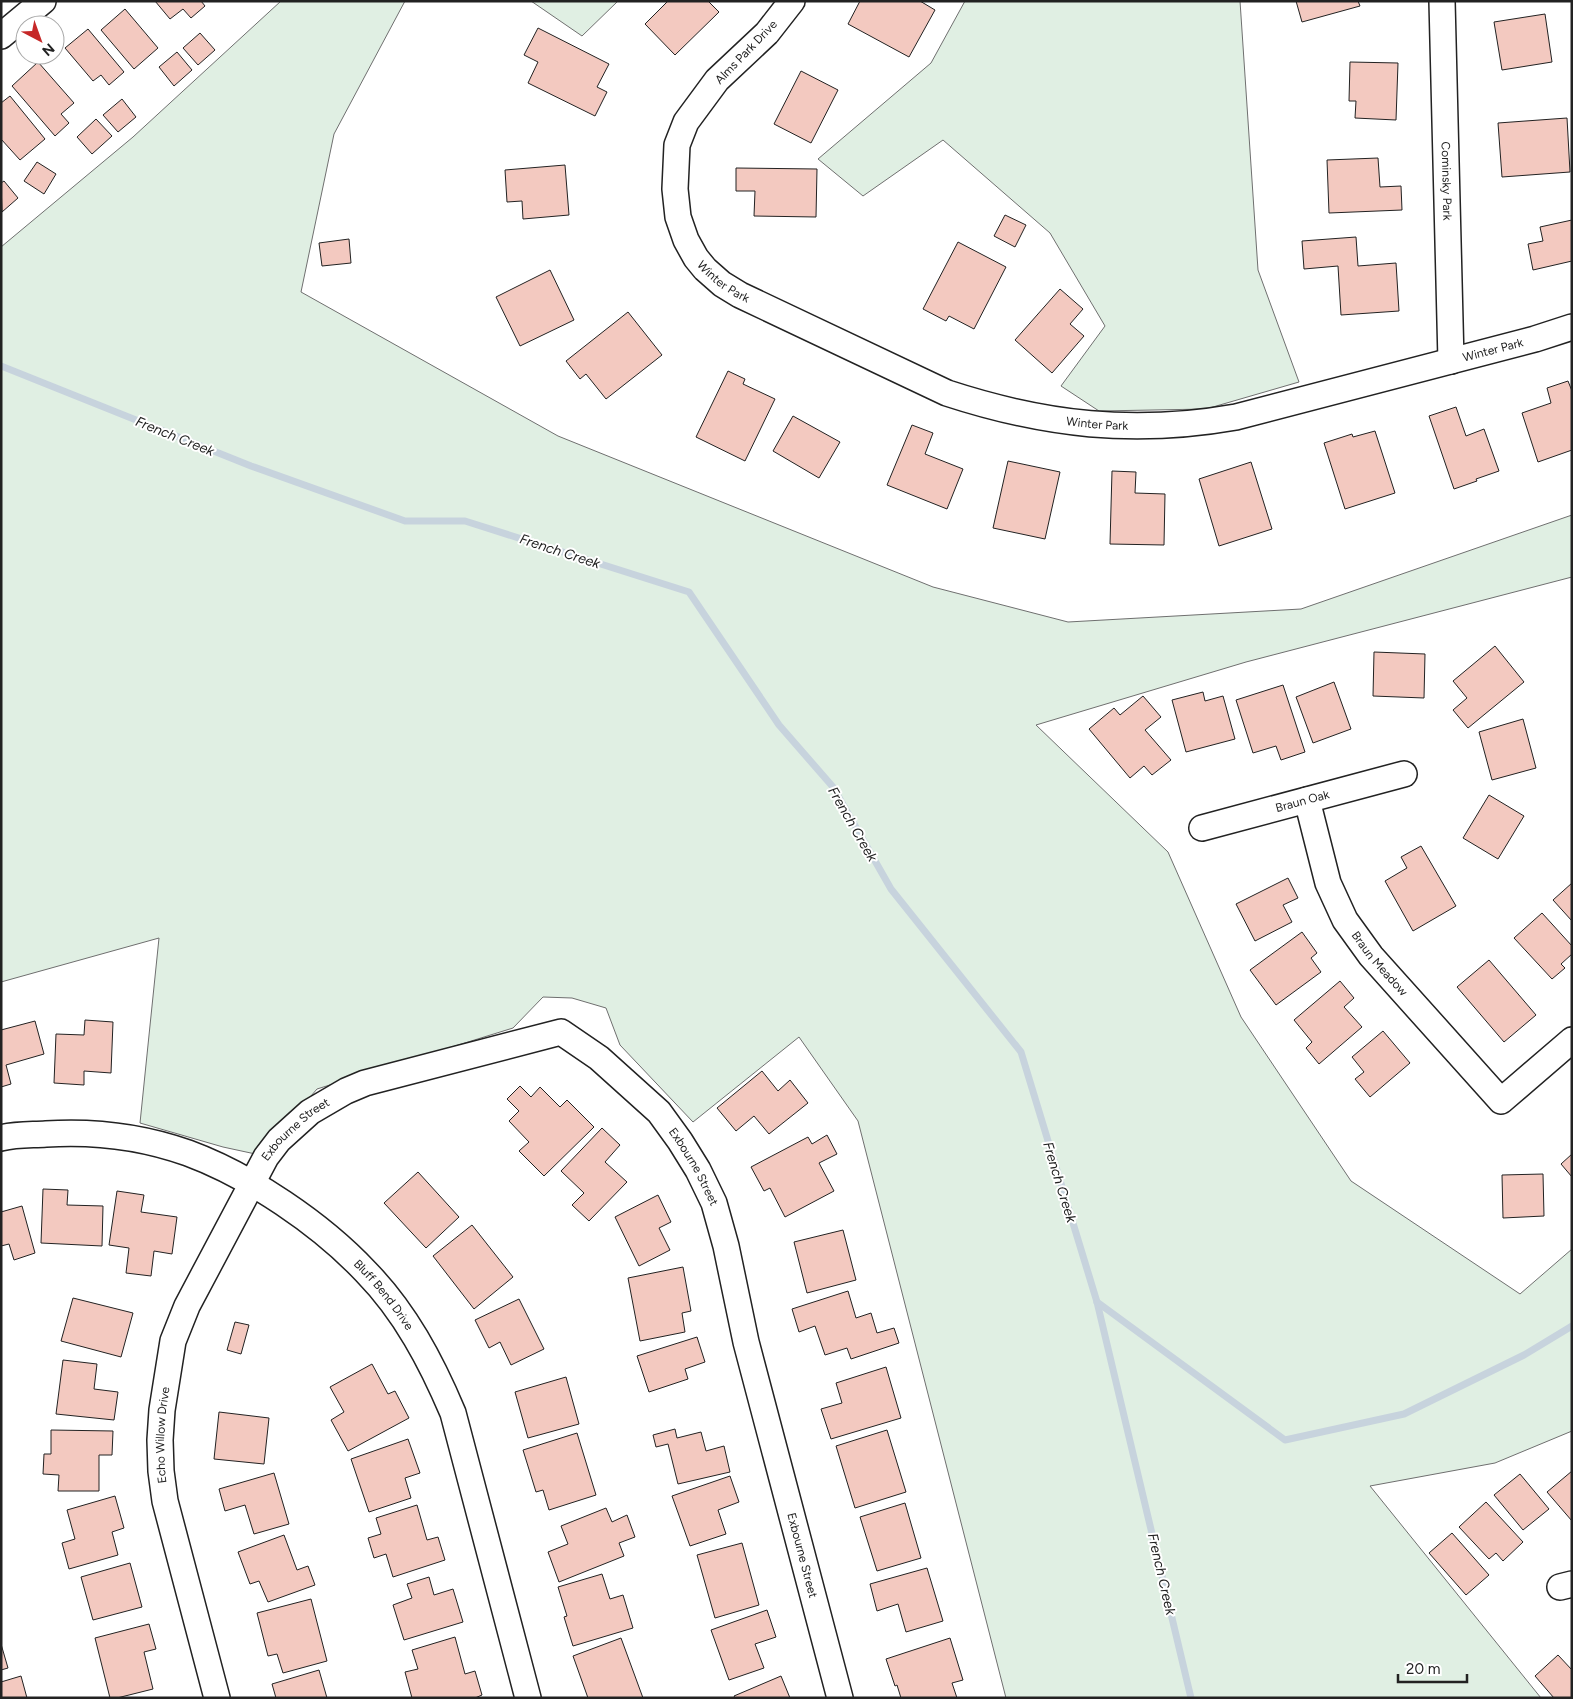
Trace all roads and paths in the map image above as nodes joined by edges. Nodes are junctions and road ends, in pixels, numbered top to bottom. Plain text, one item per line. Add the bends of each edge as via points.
1 (43, 1) edge
2 (792, 1) edge
3 (1442, 1) edge
4 (1, 36) edge
5 (678, 216) joint
6 (1572, 327) edge
7 (1450, 361) junction
8 (1404, 774) dead end
9 (1307, 800) junction
10 (1202, 828) dead end
11 (1572, 1040) edge
12 (1, 1138) edge
13 (251, 1184) junction
14 (217, 1698) edge
15 (528, 1698) edge
16 (840, 1698) edge

1 - 4 street
2 - 5 street, Alms Park Drive via 767,33 717,80 686,122 677,145 675,189
3 - 7 street, Cominsky Park
5 - 7 street, Winter Park via 696,258 722,284 740,295 947,393 1021,415 1074,424 1121,427 1208,422 1236,418
6 - 7 street, Winter Park
8 - 9 street, Braun Oak
9 - 10 street, Braun Oak
9 - 11 street, Braun Meadow via 1328,883 1345,920 1371,956 1501,1101
12 - 13 street, Bluff Bend Drive via 66,1133 148,1142 188,1153
13 - 14 street, Echo Willow Drive via 187,1306 173,1341 160,1440 165,1501
13 - 15 street, Bluff Bend Drive via 290,1207 333,1239 367,1272 416,1336 436,1373 453,1413
13 - 16 street, Exbourne Street via 266,1157 294,1126 327,1100 365,1083 561,1032 599,1058 659,1112 698,1170 714,1203 746,1342

